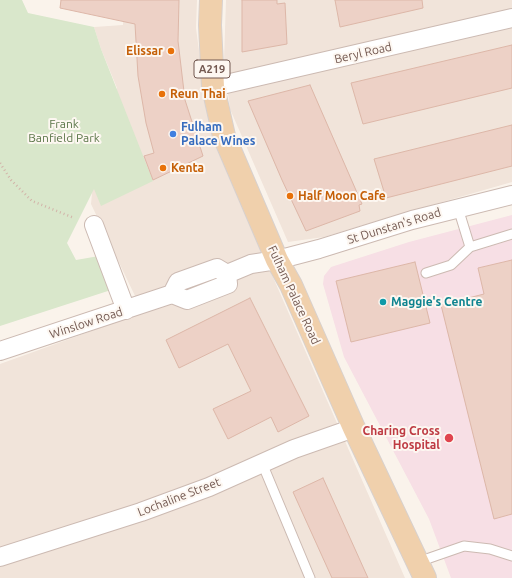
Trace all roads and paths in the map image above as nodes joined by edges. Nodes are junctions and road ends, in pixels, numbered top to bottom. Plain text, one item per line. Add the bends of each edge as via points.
1 (211, 0) edge
2 (512, 18) edge
3 (213, 88) junction
4 (0, 163) edge
5 (512, 195) edge
6 (458, 208) junction
7 (94, 225) joint
8 (512, 234) edge
9 (470, 247) junction
10 (277, 260) junction
11 (426, 273) dead end
12 (126, 310) junction
13 (0, 351) edge
14 (354, 428) junction
15 (262, 463) junction
16 (512, 556) edge
17 (0, 557) edge
18 (422, 570) edge
19 (310, 578) edge

1 - 3 main road, Fulham Palace Road / A219
2 - 3 street, Beryl Road
3 - 10 main road, Fulham Palace Road / A219 via 224,136
4 - 7 path via 11,180 32,201
5 - 6 street, St Dunstan's Road
6 - 9 lane
6 - 10 street, St Dunstan's Road
7 - 12 street
8 - 9 lane
9 - 11 lane via 450,265
10 - 12 street, Winslow Road via 251,264 227,274 217,268 178,282 172,294
10 - 14 main road, Fulham Palace Road / A219 via 291,285
12 - 13 street, Winslow Road
14 - 15 street, Lochaline Street
14 - 18 main road, Fulham Palace Road / A219
15 - 17 street, Lochaline Street via 210,487 141,512
15 - 19 lane
16 - 18 lane via 490,549 464,546

